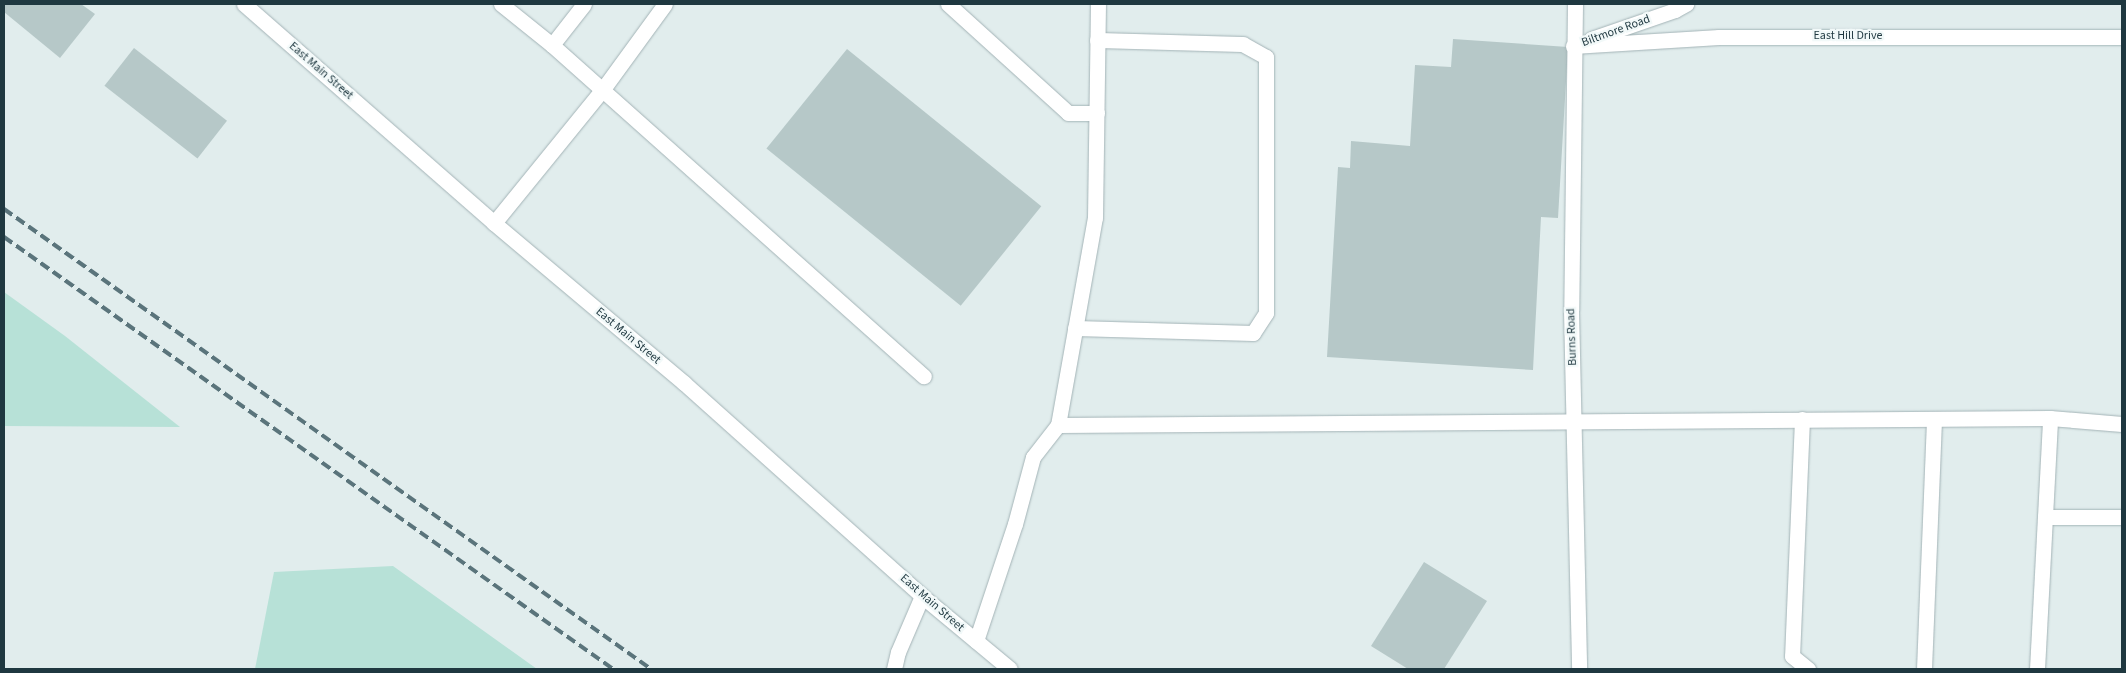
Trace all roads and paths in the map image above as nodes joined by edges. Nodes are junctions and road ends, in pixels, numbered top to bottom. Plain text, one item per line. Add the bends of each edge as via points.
1 (244, 4) edge
2 (501, 4) edge
3 (584, 4) edge
4 (665, 4) edge
5 (948, 4) edge
6 (1098, 4) edge
7 (1575, 4) edge
8 (1686, 4) edge
9 (2122, 38) edge
10 (1097, 40) junction
11 (552, 45) junction
12 (1573, 46) junction
13 (603, 89) junction
14 (1097, 113) junction
15 (494, 223) junction
16 (1076, 328) junction
17 (924, 376) dead end
18 (2050, 418) junction
19 (1802, 419) junction
20 (1934, 419) junction
21 (1574, 421) junction
22 (2122, 424) edge
23 (1058, 425) junction
24 (2045, 517) junction
25 (2122, 518) edge
26 (922, 596) junction
27 (976, 640) junction
28 (894, 669) edge
29 (1010, 669) edge
30 (1579, 669) edge
31 (1808, 669) edge
32 (1924, 669) edge
33 (2037, 669) edge

1 - 15 street, East Main Street
2 - 11 street
3 - 11 street
4 - 13 street
5 - 14 street via 1068,113
6 - 10 street
7 - 12 street, Burns Road
8 - 12 street, Biltmore Road
9 - 12 street, East Hill Drive via 1719,37
10 - 14 street
10 - 16 street via 1243,44 1266,57 1266,313 1253,333
11 - 13 street
12 - 21 street, Burns Road via 1570,310
13 - 15 street
13 - 17 street
14 - 16 street via 1095,218
15 - 26 street, East Main Street via 684,384
16 - 23 street
18 - 20 street
18 - 22 street
18 - 24 street
19 - 20 street
19 - 21 street
19 - 31 street via 1792,656
20 - 32 street
21 - 23 street
21 - 30 street, Burns Road
23 - 27 street via 1033,457 1015,524
24 - 25 street
24 - 33 street
26 - 27 street, East Main Street
26 - 28 street
27 - 29 street, East Main Street

